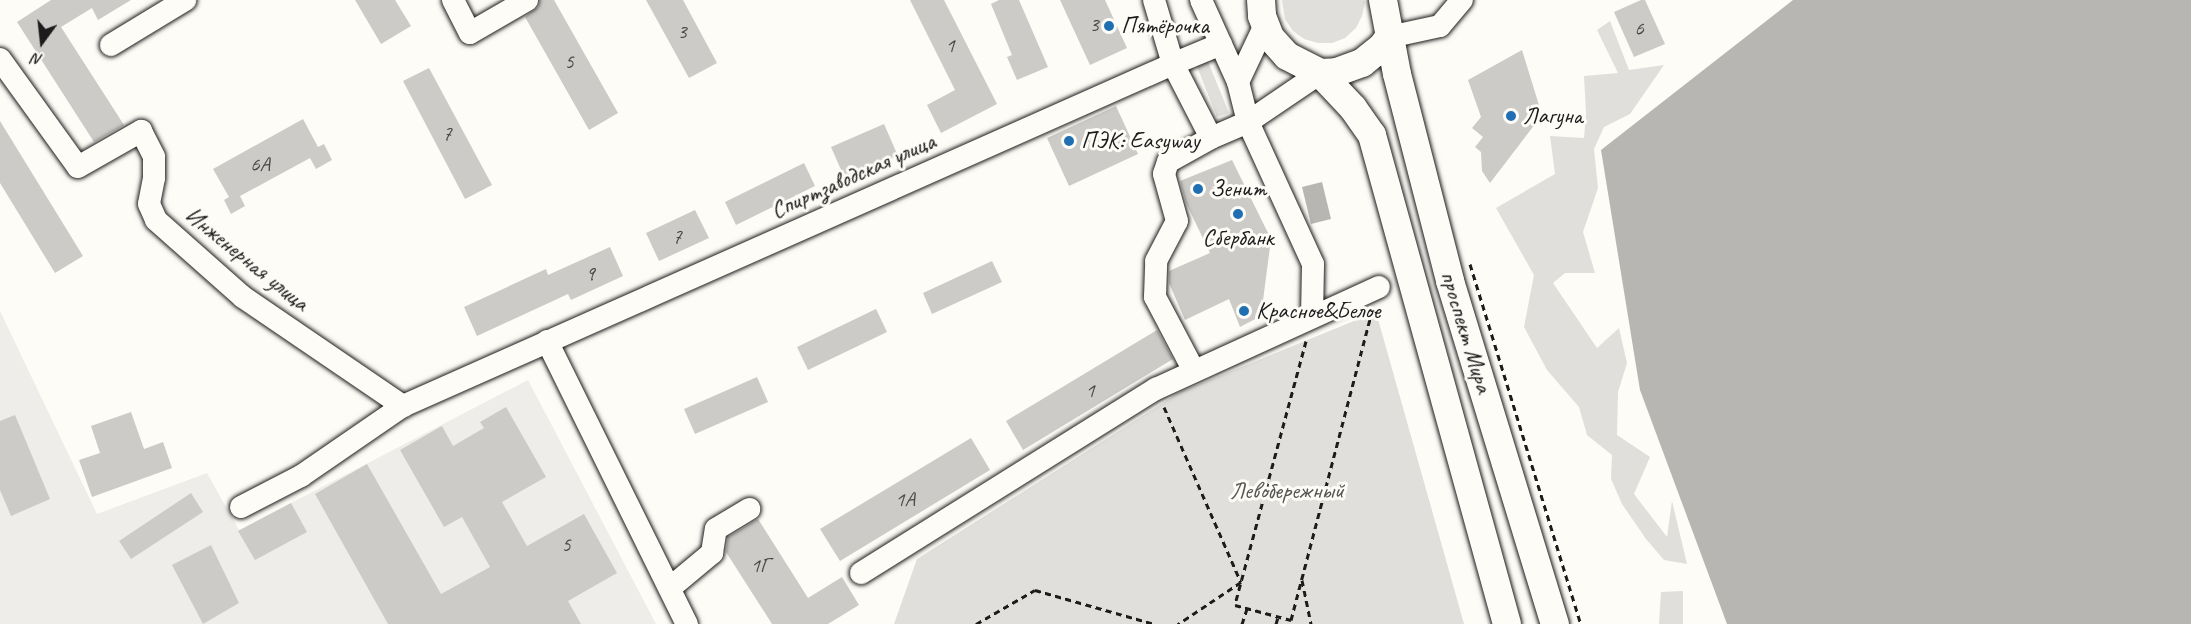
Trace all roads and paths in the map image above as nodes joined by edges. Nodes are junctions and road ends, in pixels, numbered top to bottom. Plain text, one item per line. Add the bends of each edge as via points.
1 (185, 0) edge
2 (527, 0) edge
3 (1154, 0) edge
4 (1201, 0) edge
5 (1242, 0) edge
6 (1383, 0) edge
7 (1464, 0) edge
8 (456, 1) edge
9 (1263, 14) edge
10 (1389, 37) junction
11 (111, 45) dead end
12 (1221, 45) junction
13 (0, 59) edge
14 (1173, 64) junction
15 (1320, 73) junction
16 (1238, 82) junction
17 (1248, 122) junction
18 (1210, 138) junction
19 (1469, 259) dead end
20 (1379, 286) joint
21 (1312, 317) junction
22 (547, 341) junction
23 (1194, 371) junction
24 (1156, 388) junction
25 (403, 406) junction
26 (242, 507) dead end
27 (749, 509) dead end
28 (861, 573) dead end
29 (1302, 578) junction
30 (1241, 582) junction
31 (670, 588) junction
32 (1247, 609) junction
33 (1278, 617) junction
34 (687, 624) edge
35 (976, 624) edge
36 (1154, 624) edge
37 (1178, 624) edge
38 (1242, 624) edge
39 (1276, 624) edge
40 (1311, 624) edge
41 (1507, 624) edge
42 (1556, 624) edge
43 (1581, 624) edge

1 - 11 street
2 - 8 street via 470,33
3 - 14 street
4 - 12 street
5 - 9 main road, проспект Мира
6 - 10 main road, проспект Мира
7 - 10 street via 1440,26
9 - 15 main road, проспект Мира via 1287,56
9 - 16 street
10 - 15 main road via 1362,63
10 - 42 main road, проспект Мира via 1450,281
12 - 14 street, Спиртзаводская улица
12 - 16 street
13 - 25 street, Инженерная улица via 78,167 141,131 154,157 149,204 156,220 243,297
14 - 18 street
14 - 22 street, Спиртзаводская улица
15 - 17 street
15 - 41 main road, проспект Мира via 1372,135
16 - 17 street
17 - 18 street
17 - 21 street via 1313,264
18 - 23 street via 1168,162 1164,174 1177,222 1156,261 1155,297
19 - 43 path
20 - 21 street
20 - 29 path
21 - 23 street
21 - 30 path
22 - 25 street, Спиртзаводская улица
22 - 31 street
23 - 24 street
24 - 28 street
24 - 30 path
25 - 26 street, Спиртзаводская улица via 301,476
27 - 31 street via 716,529 712,553
29 - 33 path via 1291,620
29 - 40 path
30 - 32 path via 1235,605
30 - 37 path
31 - 34 street
32 - 33 path
32 - 38 path
33 - 39 path
35 - 36 path via 1035,590

